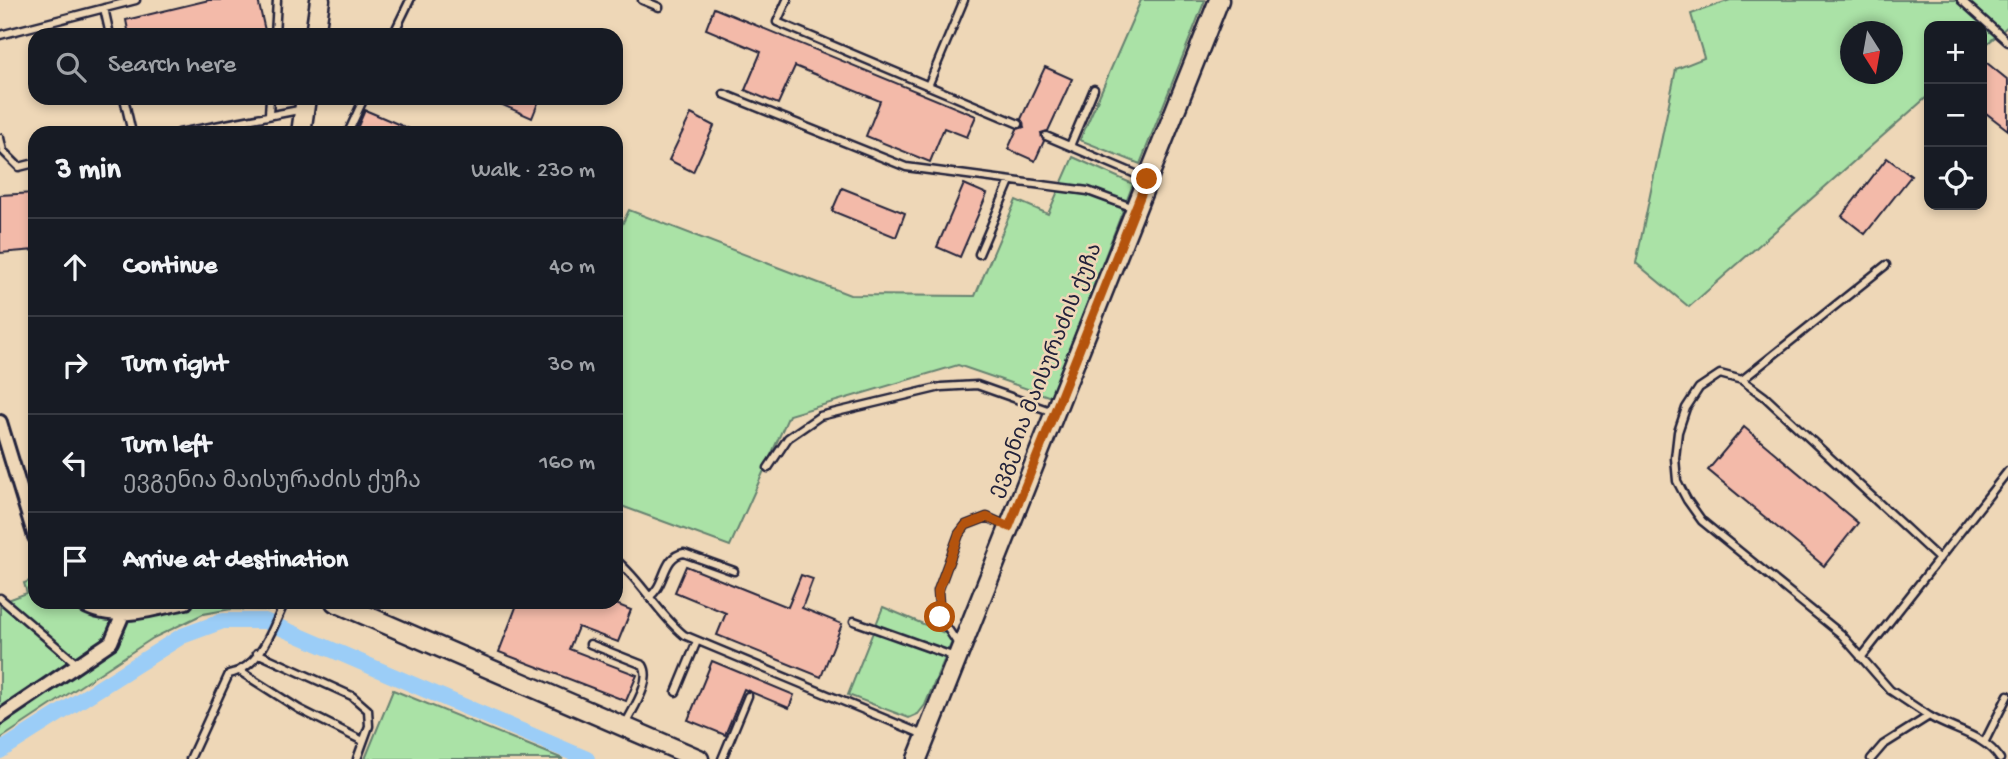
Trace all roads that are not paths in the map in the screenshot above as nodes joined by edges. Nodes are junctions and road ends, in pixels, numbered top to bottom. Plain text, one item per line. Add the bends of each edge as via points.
1 (136, 0) edge
2 (277, 0) edge
3 (320, 0) edge
4 (410, 0) edge
5 (642, 0) edge
6 (787, 0) edge
7 (964, 0) edge
8 (1219, 0) edge
9 (1961, 0) edge
10 (659, 7) dead end
11 (104, 8) junction
12 (108, 28) edge
13 (275, 28) edge
14 (316, 28) edge
15 (396, 28) edge
16 (0, 35) edge
17 (2008, 42) edge
18 (928, 86) junction
19 (1094, 89) dead end
20 (724, 94) dead end
21 (126, 105) edge
22 (270, 105) edge
23 (298, 105) edge
24 (305, 105) edge
25 (361, 105) edge
26 (269, 114) junction
27 (1019, 124) dead end
28 (130, 126) edge
29 (212, 126) edge
30 (302, 126) edge
31 (351, 126) edge
32 (1046, 136) dead end
33 (0, 138) edge
34 (1070, 146) junction
35 (28, 165) edge
36 (1147, 179) junction
37 (1010, 181) junction
38 (1136, 208) junction
39 (979, 254) dead end
40 (1886, 265) dead end
41 (1742, 380) junction
42 (1055, 413) junction
43 (0, 422) edge
44 (768, 468) dead end
45 (2008, 471) edge
46 (28, 514) edge
47 (1009, 527) junction
48 (1939, 559) junction
49 (623, 566) edge
50 (734, 572) dead end
51 (649, 597) junction
52 (0, 598) edge
53 (88, 609) edge
54 (149, 609) edge
55 (282, 609) edge
56 (351, 609) edge
57 (123, 614) junction
58 (854, 621) dead end
59 (697, 641) junction
60 (590, 644) dead end
61 (257, 653) junction
62 (959, 653) junction
63 (1861, 657) junction
64 (77, 664) junction
65 (241, 672) junction
66 (676, 692) dead end
67 (2008, 695) edge
68 (748, 696) dead end
69 (1928, 716) junction
70 (0, 717) edge
71 (625, 727) junction
72 (926, 736) junction
73 (363, 741) junction
74 (1985, 741) junction
75 (190, 759) edge
76 (357, 759) edge
77 (699, 759) edge
78 (722, 759) edge
79 (917, 759) edge
80 (1871, 759) edge
81 (2000, 759) edge

1 - 11 lane
2 - 13 lane
3 - 14 street
4 - 15 lane
5 - 10 lane
6 - 18 lane via 777,22
7 - 18 lane
8 - 36 street, ევგენია მაისურაძის ქუჩა
9 - 17 lane
11 - 12 lane
11 - 16 lane
18 - 27 lane
19 - 34 lane
20 - 37 lane via 906,167
21 - 28 lane
22 - 26 lane
23 - 26 lane
24 - 30 street
25 - 31 lane
26 - 29 lane
32 - 34 lane
33 - 35 lane via 3,152 19,167
34 - 36 lane
36 - 38 street, ევგენია მაისურაძის ქუჩა
37 - 38 lane via 1088,191
37 - 39 lane
38 - 42 street, ევგენია მაისურაძის ქუჩა
40 - 41 lane
41 - 48 lane
41 - 63 lane via 1720,374 1699,388 1686,408 1675,458 1677,481 1702,521 1841,634
42 - 44 lane via 977,385 941,387 820,416 788,438
42 - 47 street, ევგენია მაისურაძის ქუჩა
43 - 46 street
45 - 48 lane
47 - 62 street, ევგენია მაისურაძის ქუჩა
47 - 62 lane via 987,517 966,525 959,534 938,591 938,604
48 - 63 lane
49 - 51 lane
50 - 51 lane via 676,554
51 - 59 lane via 665,620
52 - 64 lane
53 - 57 street
54 - 57 street
55 - 61 lane via 273,634
56 - 71 street
57 - 64 street via 111,642
58 - 62 lane
59 - 66 lane
59 - 72 lane
60 - 71 lane via 643,665 646,671
61 - 65 lane
61 - 73 lane via 352,696 368,710 369,726
62 - 72 street, ევგენია მაისურაძის ქუჩა
63 - 69 lane via 1890,690
64 - 70 street
65 - 73 lane via 299,709
65 - 75 lane via 229,674
67 - 74 lane
68 - 78 lane
69 - 74 lane
69 - 80 lane via 1883,745
71 - 77 street
72 - 79 street, ევგენია მაისურაძის ქუჩა
73 - 76 lane
74 - 81 lane

